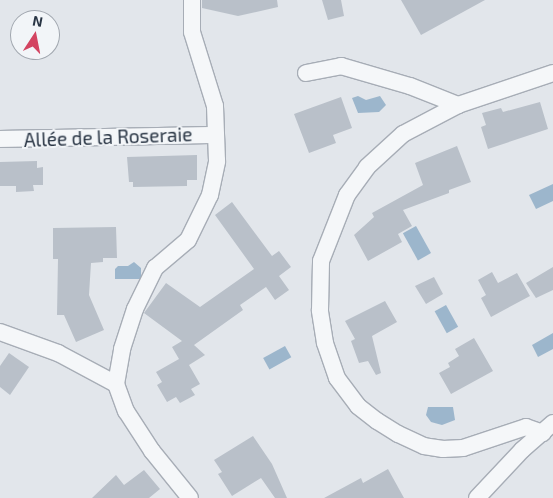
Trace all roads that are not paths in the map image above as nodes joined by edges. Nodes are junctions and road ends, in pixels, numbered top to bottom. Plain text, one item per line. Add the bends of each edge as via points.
1 (192, 0) edge
2 (306, 73) dead end
3 (553, 73) edge
4 (458, 104) junction
5 (216, 134) junction
6 (0, 139) edge
7 (0, 332) edge
8 (116, 384) junction
9 (548, 428) edge
10 (190, 498) edge
11 (477, 498) edge

1 - 5 street via 192,32 213,93
2 - 4 street via 341,66
3 - 4 street
4 - 9 street via 403,134 368,167 347,195 321,261 320,310 325,343 337,378 358,406 398,434 424,446 443,450 462,448 526,427
5 - 6 street, Allée de la Roseraie
5 - 8 street via 217,161 210,195 188,240 155,268 135,309 122,349
7 - 8 street via 58,354
8 - 10 street via 126,411 152,451
9 - 11 street via 522,450

